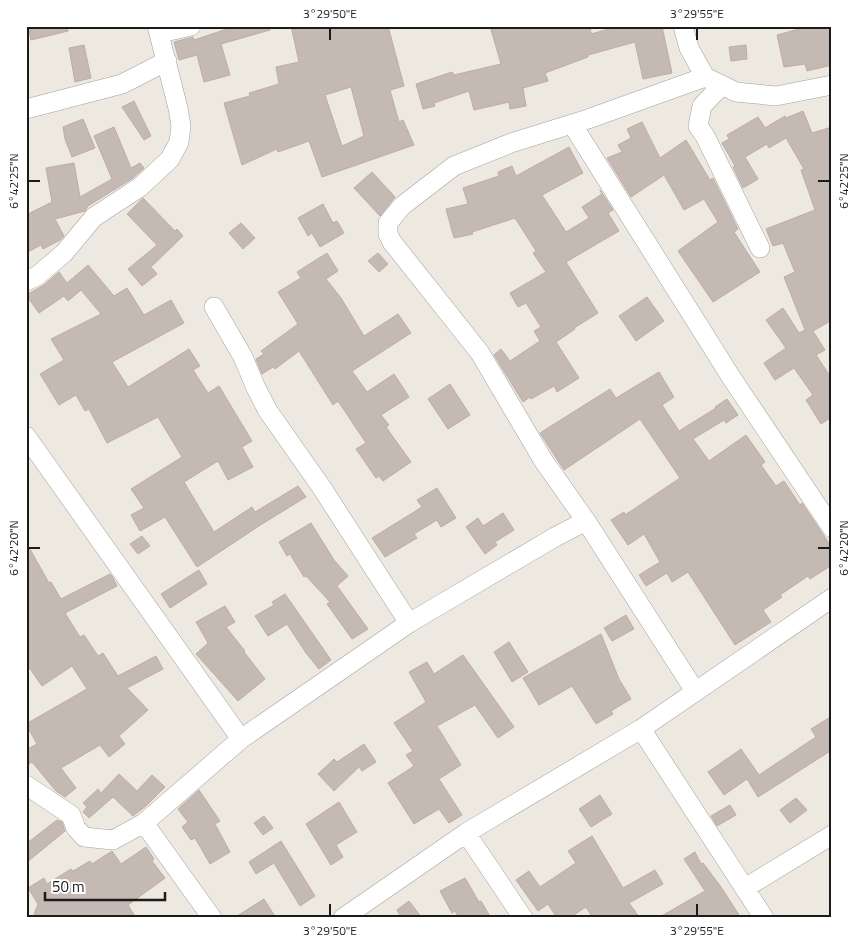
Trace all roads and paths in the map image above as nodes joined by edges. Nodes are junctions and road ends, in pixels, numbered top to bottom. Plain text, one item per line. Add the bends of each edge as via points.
1 (191, 26) edge
2 (683, 26) edge
3 (159, 30) edge
4 (167, 61) junction
5 (714, 81) junction
6 (832, 85) edge
7 (26, 109) edge
8 (572, 124) junction
9 (760, 248) dead end
10 (26, 281) edge
11 (214, 307) dead end
12 (26, 436) edge
13 (586, 521) junction
14 (832, 528) edge
15 (832, 598) edge
16 (409, 623) junction
17 (695, 691) junction
18 (641, 729) junction
19 (241, 739) junction
20 (26, 786) edge
21 (144, 823) junction
22 (466, 834) junction
23 (832, 835) edge
24 (745, 888) junction
25 (212, 918) edge
26 (343, 918) edge
27 (523, 918) edge
28 (764, 918) edge

1 - 3 street
2 - 5 street via 689,48
3 - 4 street
4 - 7 street via 122,84
4 - 10 street via 180,126 179,142 170,159 140,187 94,217 64,253
5 - 6 street via 736,92 776,96
5 - 8 street
5 - 9 street via 702,106 698,126 706,136
8 - 13 street via 511,143 454,166 402,206 388,223 388,234 480,353 543,460
8 - 14 street via 731,377
11 - 16 street via 243,357 268,411
12 - 19 street
13 - 16 street
13 - 17 street
15 - 17 street
16 - 19 street
17 - 18 street
18 - 22 street
18 - 24 street
19 - 21 street
20 - 21 street via 72,815 76,828 84,837 114,840
21 - 25 street
22 - 26 street
22 - 27 street
23 - 24 street
24 - 28 street

